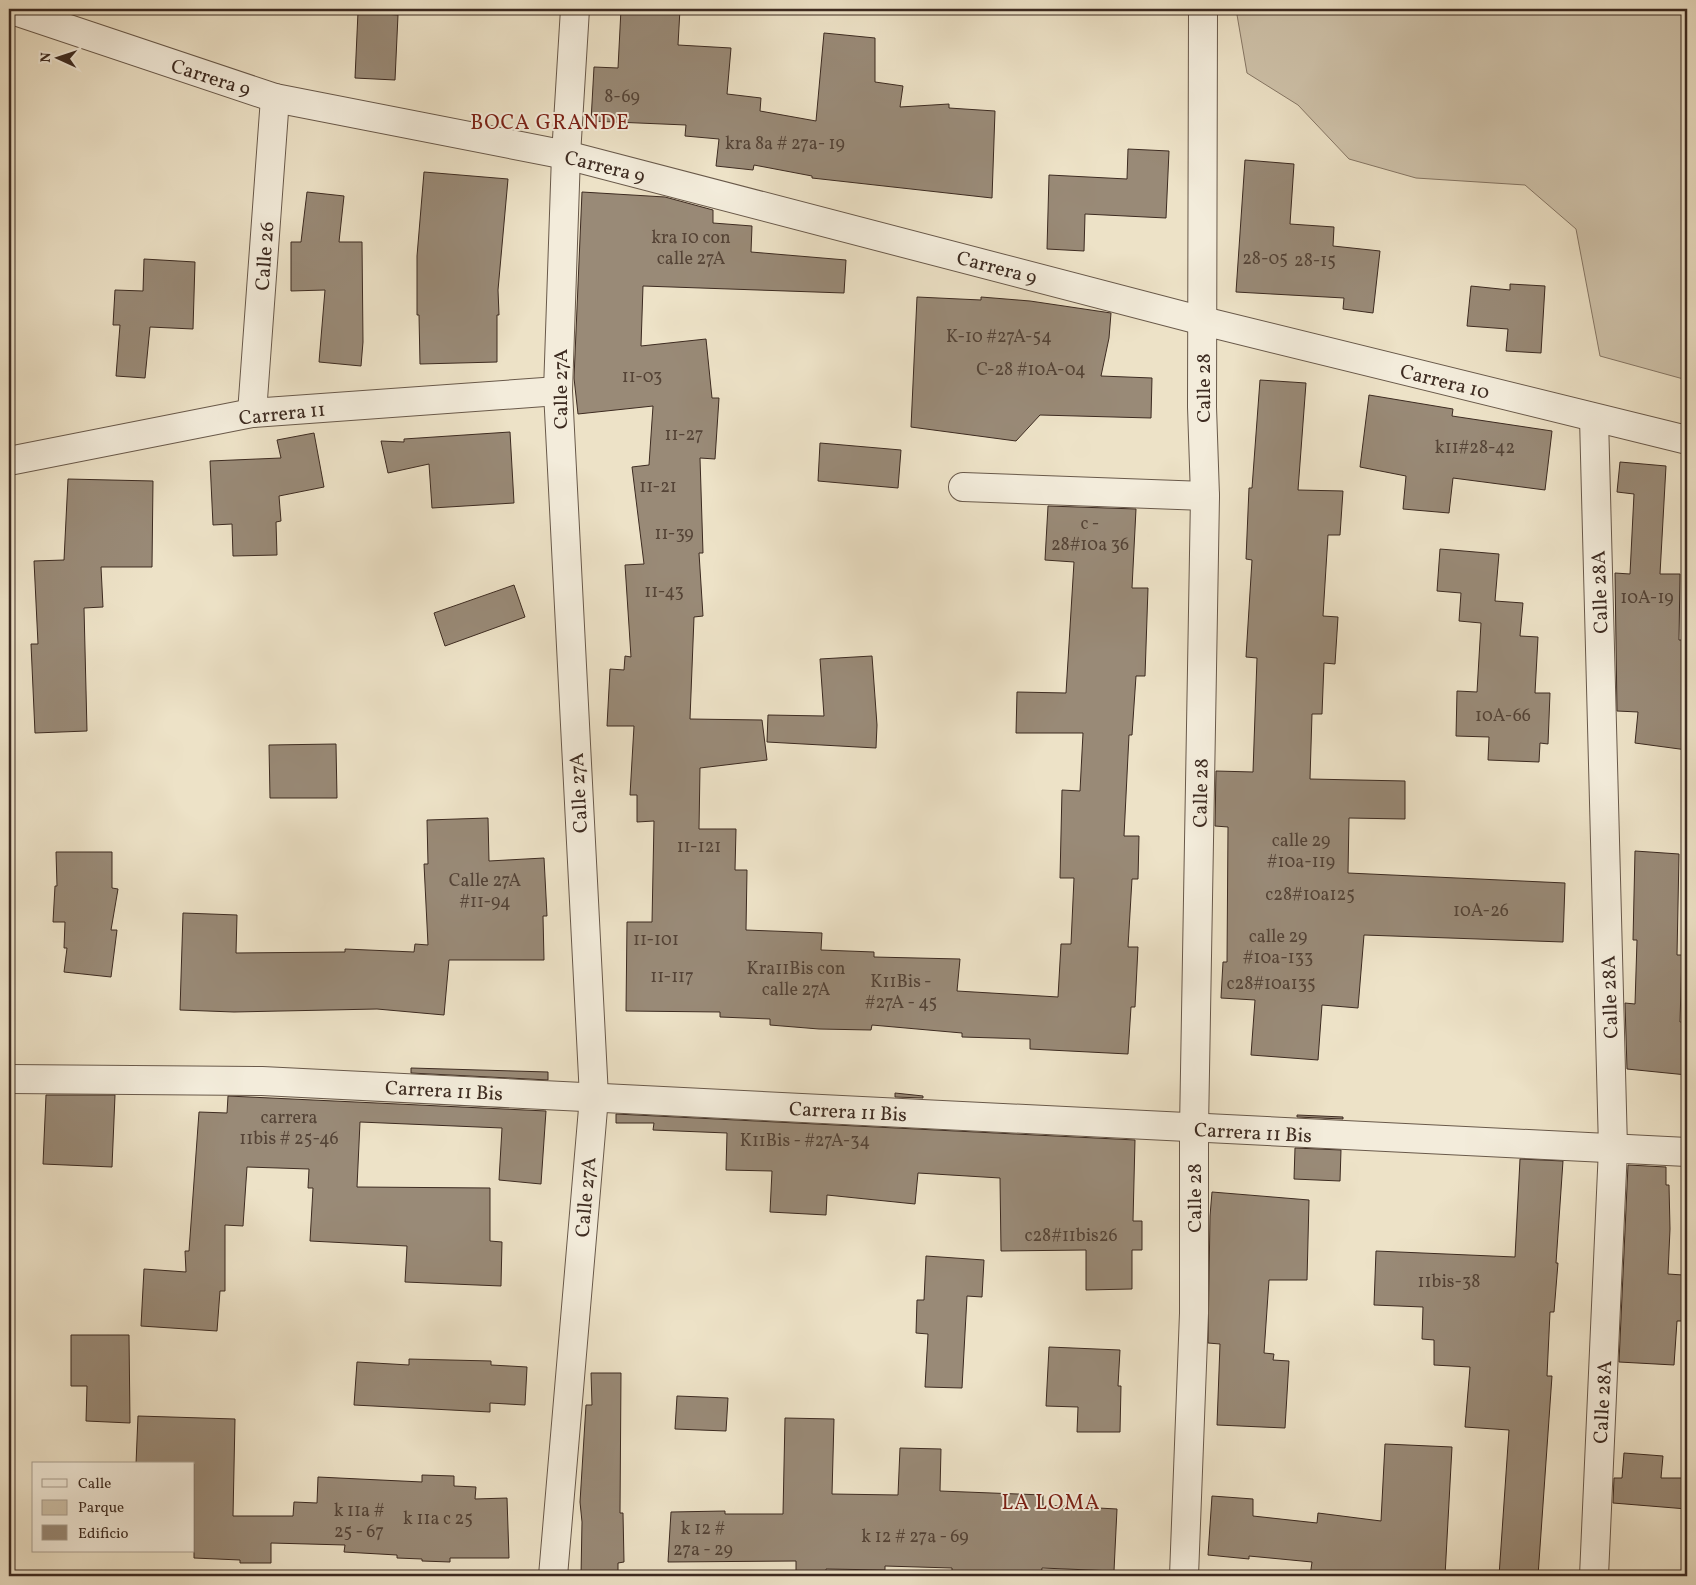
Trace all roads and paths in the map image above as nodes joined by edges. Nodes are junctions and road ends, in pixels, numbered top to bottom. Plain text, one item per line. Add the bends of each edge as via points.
1 (9, 9) edge
2 (575, 9) edge
3 (1203, 9) edge
4 (275, 98) junction
5 (566, 155) junction
6 (1203, 321) junction
7 (558, 391) junction
8 (252, 413) junction
9 (1594, 418) junction
10 (1687, 440) edge
11 (9, 461) edge
12 (963, 486) dead end
13 (1205, 496) junction
14 (9, 1079) edge
15 (594, 1097) junction
16 (1194, 1129) junction
17 (1613, 1148) junction
18 (1687, 1152) edge
19 (553, 1576) edge
20 (1184, 1576) edge
21 (1594, 1576) edge

1 - 4 street, Carrera 9
2 - 5 street, Calle 27A
3 - 6 street, Calle 28
4 - 5 street, Carrera 9
4 - 8 street, Calle 26
5 - 6 street, Carrera 9
5 - 7 street, Calle 27A
6 - 9 street, Carrera 10
6 - 13 street, Calle 28
7 - 8 street, Carrera 11
7 - 15 street, Calle 27A
8 - 11 street, Carrera 11
9 - 10 street, Carrera 10
9 - 17 street, Calle 28A
12 - 13 street
13 - 16 street, Calle 28
14 - 15 street, Carrera 11 Bis via 262,1082
15 - 16 street, Carrera 11 Bis
15 - 19 street, Calle 27A
16 - 17 street, Carrera 11 Bis
16 - 20 street, Calle 28 via 1194,1313
17 - 18 street, Carrera 11 Bis
17 - 21 street, Calle 28A

